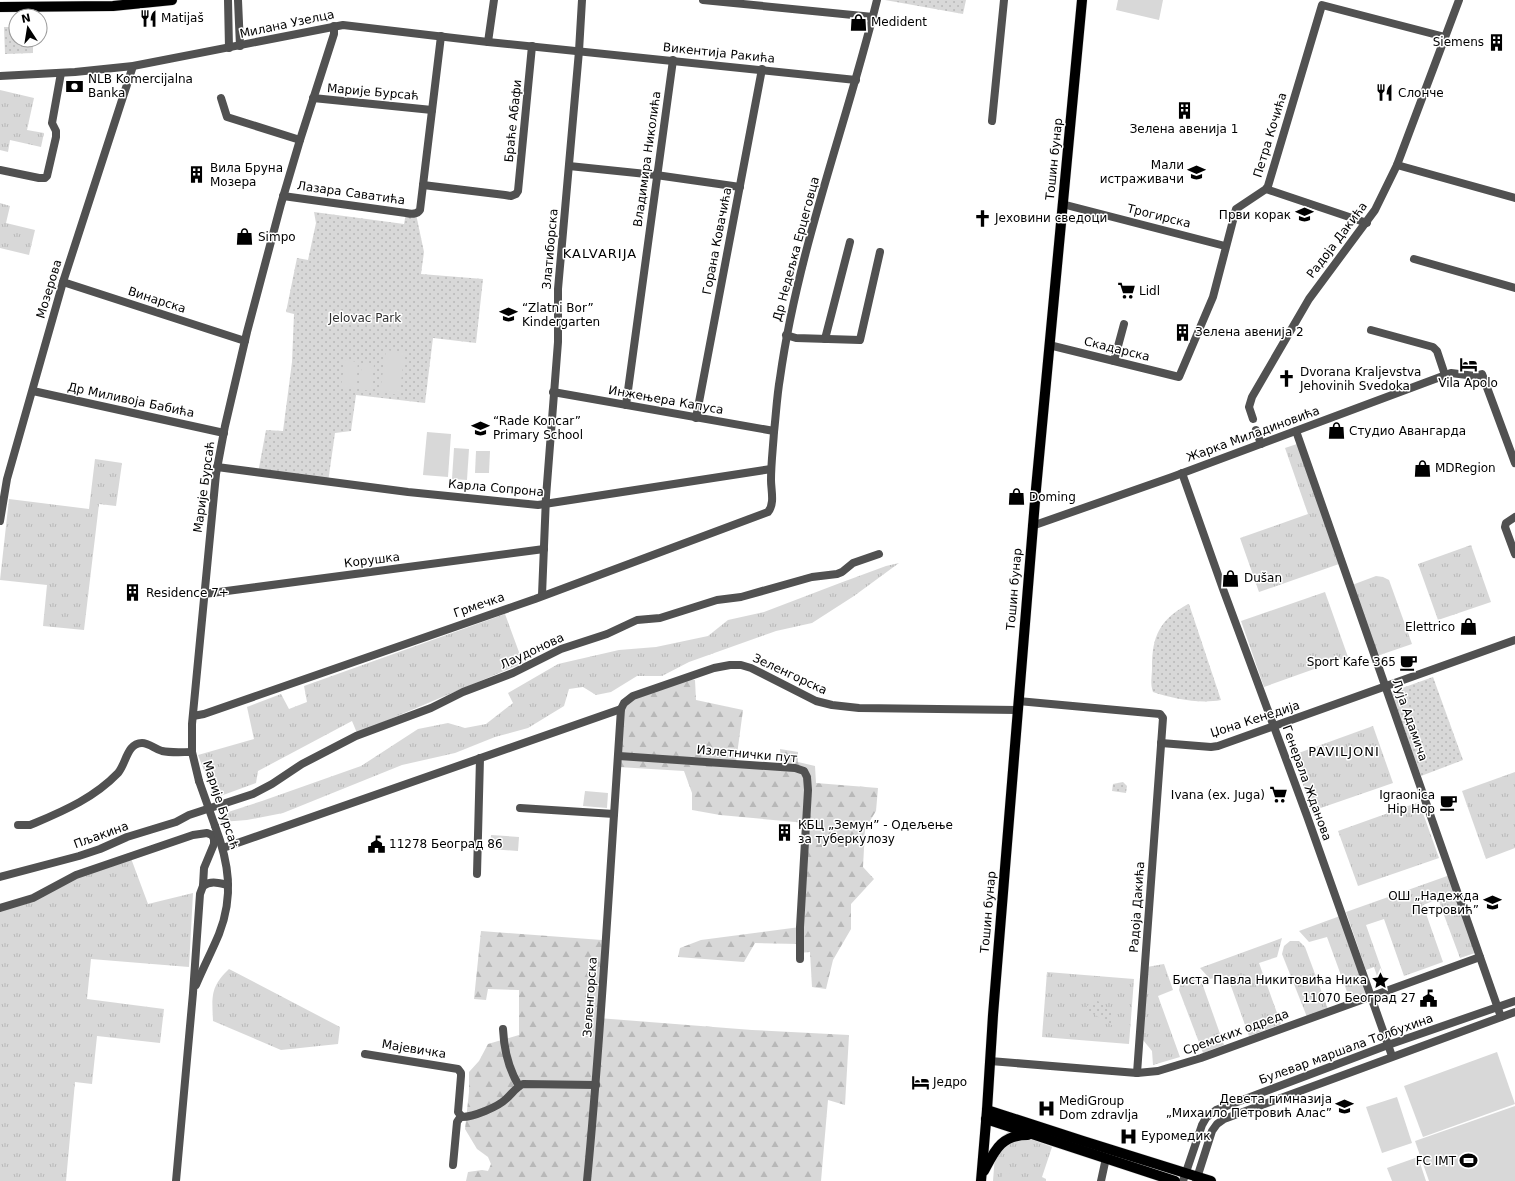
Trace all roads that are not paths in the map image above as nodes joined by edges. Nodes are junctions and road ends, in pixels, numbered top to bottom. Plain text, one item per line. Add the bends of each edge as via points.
1 (172, 0) edge
2 (228, 0) edge
3 (238, 0) edge
4 (494, 0) edge
5 (582, 0) edge
6 (704, 0) edge
7 (877, 0) edge
8 (1004, 0) edge
9 (1082, 0) edge
10 (1459, 0) edge
11 (0, 7) edge
12 (873, 16) junction
13 (334, 26) junction
14 (441, 36) junction
15 (1445, 37) junction
16 (488, 42) junction
17 (240, 46) junction
18 (532, 46) junction
19 (229, 48) junction
20 (579, 50) junction
21 (673, 60) junction
22 (133, 66) junction
23 (762, 69) junction
24 (61, 73) junction
25 (0, 76) edge
26 (856, 80) junction
27 (221, 98) dead end
28 (313, 98) junction
29 (432, 110) junction
30 (992, 121) dead end
31 (300, 140) junction
32 (1397, 165) junction
33 (569, 166) junction
34 (0, 170) edge
35 (656, 175) junction
36 (423, 185) junction
37 (740, 187) junction
38 (1266, 189) junction
39 (283, 196) junction
40 (1515, 198) edge
41 (1062, 204) junction
42 (1367, 224) junction
43 (850, 242) dead end
44 (1225, 246) junction
45 (880, 252) dead end
46 (1414, 259) dead end
47 (63, 282) junction
48 (1515, 288) edge
49 (1124, 324) dead end
50 (1371, 330) dead end
51 (786, 335) junction
52 (825, 339) junction
53 (245, 341) junction
54 (1049, 345) junction
55 (1114, 361) junction
56 (1445, 375) junction
57 (1179, 377) joint
58 (33, 391) junction
59 (553, 392) junction
60 (626, 405) junction
61 (696, 418) junction
62 (1253, 419) dead end
63 (1256, 430) dead end
64 (774, 431) junction
65 (1296, 431) junction
66 (224, 433) junction
67 (1261, 444) junction
68 (1515, 462) edge
69 (217, 467) junction
70 (771, 469) junction
71 (1182, 473) junction
72 (3, 478) edge
73 (546, 505) junction
74 (770, 509) joint
75 (1515, 517) edge
76 (0, 521) edge
77 (1032, 526) junction
78 (544, 549) junction
79 (879, 554) dead end
80 (1515, 554) edge
81 (204, 594) junction
82 (542, 595) junction
83 (1515, 640) edge
84 (1386, 687) junction
85 (1018, 705) junction
86 (620, 709) junction
87 (193, 716) junction
88 (1274, 727) junction
89 (1161, 743) junction
90 (192, 752) junction
91 (619, 756) junction
92 (480, 758) junction
93 (520, 808) dead end
94 (208, 809) joint
95 (614, 814) junction
96 (18, 826) dead end
97 (223, 848) junction
98 (476, 874) dead end
99 (0, 877) edge
100 (228, 885) junction
101 (203, 886) junction
102 (0, 908) edge
103 (1480, 957) junction
104 (800, 960) dead end
105 (193, 993) junction
106 (1371, 997) junction
107 (1515, 1001) edge
108 (1497, 1007) junction
109 (1515, 1012) edge
110 (1501, 1017) junction
111 (503, 1029) dead end
112 (1388, 1045) junction
113 (365, 1054) dead end
114 (1392, 1056) junction
115 (990, 1061) junction
116 (1137, 1073) junction
117 (596, 1085) junction
118 (519, 1086) junction
119 (987, 1114) junction
120 (461, 1116) junction
121 (1038, 1136) junction
122 (1106, 1158) junction
123 (453, 1165) dead end
124 (1184, 1177) edge
125 (981, 1178) edge
126 (1197, 1179) edge
127 (176, 1181) edge
128 (587, 1181) edge
129 (1101, 1181) edge
130 (1175, 1181) edge
131 (1211, 1181) edge

1 - 11 main road via 133,5
2 - 19 street
3 - 17 street
4 - 16 street
5 - 20 street, Златиборска
6 - 12 street
7 - 12 street, Др Недељка Ерцеговца
8 - 30 street
9 - 41 main road, Тошин бунар
10 - 15 street, Радоја Дакића
12 - 26 street, Др Недељка Ерцеговца
13 - 14 street, Милана Узелца via 347,25
13 - 17 street, Милана Узелца
13 - 28 street, Марије Бурсаћ via 334,34
14 - 16 street, Милана Узелца
14 - 29 street
15 - 32 street, Радоја Дакића
15 - 38 street, Петра Кочића via 1322,5
16 - 18 street, Милана Узелца
17 - 19 street, Милана Узелца
18 - 20 street, Милана Узелца
18 - 36 street, Браће Абафи via 516,194 511,196
19 - 22 street, Милана Узелца
20 - 21 street, Викентија Ракића
20 - 33 street, Златиборска
21 - 23 street, Викентија Ракића
21 - 35 street, Владимира Николића
22 - 24 street, Милана Узелца
22 - 47 street, Мозерова
23 - 26 street, Викентија Ракића
23 - 37 street, Горана Ковачића
24 - 25 street, Милана Узелца
24 - 34 street via 52,123 56,137 46,178
26 - 51 street, Др Недељка Ерцеговца via 814,224
27 - 31 street via 227,117
28 - 29 street, Марије Бурсаћ
28 - 31 street, Марије Бурсаћ
29 - 36 street
31 - 39 street, Марије Бурсаћ
32 - 40 street
32 - 42 street, Радоја Дакића
33 - 35 street
33 - 59 street, Златиборска via 558,282 558,342
35 - 37 street
35 - 60 street, Владимира Николића
36 - 39 street, Лазара Саватића via 420,210 416,214
37 - 61 street, Горана Ковачића
38 - 42 street
38 - 44 street, Петра Кочића via 1236,209
39 - 53 street, Марије Бурсаћ
41 - 44 street, Трогирска
41 - 54 main road, Тошин бунар
42 - 62 street, Радоја Дакића via 1308,299 1288,332 1252,397 1249,407
43 - 52 street
44 - 57 street, Петра Кочића via 1213,296
45 - 52 street via 860,340
46 - 48 street
47 - 53 street, Винарска
47 - 58 street, Мозерова
49 - 55 street
50 - 56 street via 1433,347 1437,351
51 - 52 street
51 - 64 street, Др Недељка Ерцеговца
53 - 66 street, Марије Бурсаћ
54 - 55 street, Скадарска
54 - 77 main road, Тошин бунар
55 - 57 street, Скадарска
56 - 65 street, Жарка Миладиновића
56 - 68 street, Жарка Миладиновића via 1482,374
58 - 66 street, Др Миливоја Бабића
58 - 72 street, Мозерова
59 - 60 street, Инжењера Капуса
59 - 73 street, Златиборска
60 - 61 street, Инжењера Капуса
61 - 64 street, Инжењера Капуса
63 - 67 street
64 - 70 street, Др Недељка Ерцеговца
65 - 67 street, Жарка Миладиновића
65 - 84 street, Луја Адамича
66 - 69 street, Марије Бурсаћ
67 - 71 street, Жарка Миладиновића
69 - 73 street, Карла Сопрона via 408,492
69 - 81 street, Марије Бурсаћ
70 - 73 street, Карла Сопрона
70 - 74 street, Др Недељка Ерцеговца
71 - 77 street, Жарка Миладиновића
71 - 88 street, Генерала Жданова
72 - 76 street, Мозерова
73 - 78 street, Златиборска
74 - 82 street, Грмечка via 764,514
75 - 80 street via 1506,525
77 - 85 main road, Тошин бунар
78 - 81 street, Корушка
78 - 82 street, Златиборска
79 - 94 street, Лаудонова via 853,563 837,574 812,577 740,598 717,600 660,618 637,620 607,634 561,649 513,674 463,692 431,708 356,736 302,764 253,794
81 - 87 street, Марије Бурсаћ
82 - 87 street, Грмечка
83 - 84 street, Џона Кенедија
84 - 88 street, Џона Кенедија
84 - 103 street, Луја Адамича
85 - 86 street, Зеленгорска via 859,708 832,705 816,701 751,668 730,665 648,690 633,696
85 - 89 street via 1160,714 1164,720
85 - 115 main road, Тошин бунар
86 - 91 street, Зеленгорска
86 - 92 street
87 - 90 street, Марије Бурсаћ
88 - 89 street, Џона Кенедија via 1214,747
88 - 106 street, Генерала Жданова
89 - 116 street, Радоја Дакића
90 - 96 street via 164,751 142,743 136,745 121,769 93,795 35,823
90 - 97 street, Марије Бурсаћ, bridge via 199,781
91 - 95 street, Зеленгорска
91 - 104 street, Излетнички пут via 795,768 804,771 808,790
92 - 97 street
92 - 98 street
93 - 95 street
94 - 99 street, Пљакина via 86,854
95 - 117 street, Зеленгорска
97 - 100 street, Марије Бурсаћ
100 - 101 street via 212,882
100 - 105 street, Марије Бурсаћ via 227,903 219,933
101 - 102 street, Марије Бурсаћ via 204,868 214,841 212,835 207,833 193,835 76,875 33,898
101 - 105 street, Марије Бурсаћ via 200,894
103 - 106 street, Сремских одреда
103 - 108 street, Луја Адамича
105 - 127 street, Марије Бурсаћ
106 - 112 street, Генерала Жданова
106 - 116 street, Сремских одреда via 1183,1064 1158,1071
107 - 108 street, Булевар маршала Толбухина
108 - 110 street, Луја Адамича
108 - 112 street, Булевар маршала Толбухина
109 - 110 street, Булевар маршала Толбухина
110 - 114 street, Булевар маршала Толбухина
111 - 118 street via 506,1057
112 - 114 street, Генерала Жданова
112 - 124 street, Булевар маршала Толбухина via 1216,1110 1202,1125
113 - 120 street, Мајевичка via 458,1069 461,1073 458,1112
114 - 126 street, Булевар маршала Толбухина via 1224,1118 1212,1131
115 - 116 street, Сремских одреда
115 - 119 main road, Тошин бунар
117 - 118 street
117 - 128 street, Зеленгорска
118 - 120 street via 506,1100 493,1107
119 - 121 main road
119 - 124 main road
119 - 125 main road, Тошин бунар
120 - 123 street, Мајевичка via 457,1122
121 - 122 main road
121 - 125 main road via 1016,1135 1003,1142 995,1151
122 - 129 street
122 - 130 main road
124 - 126 main road
126 - 131 main road

